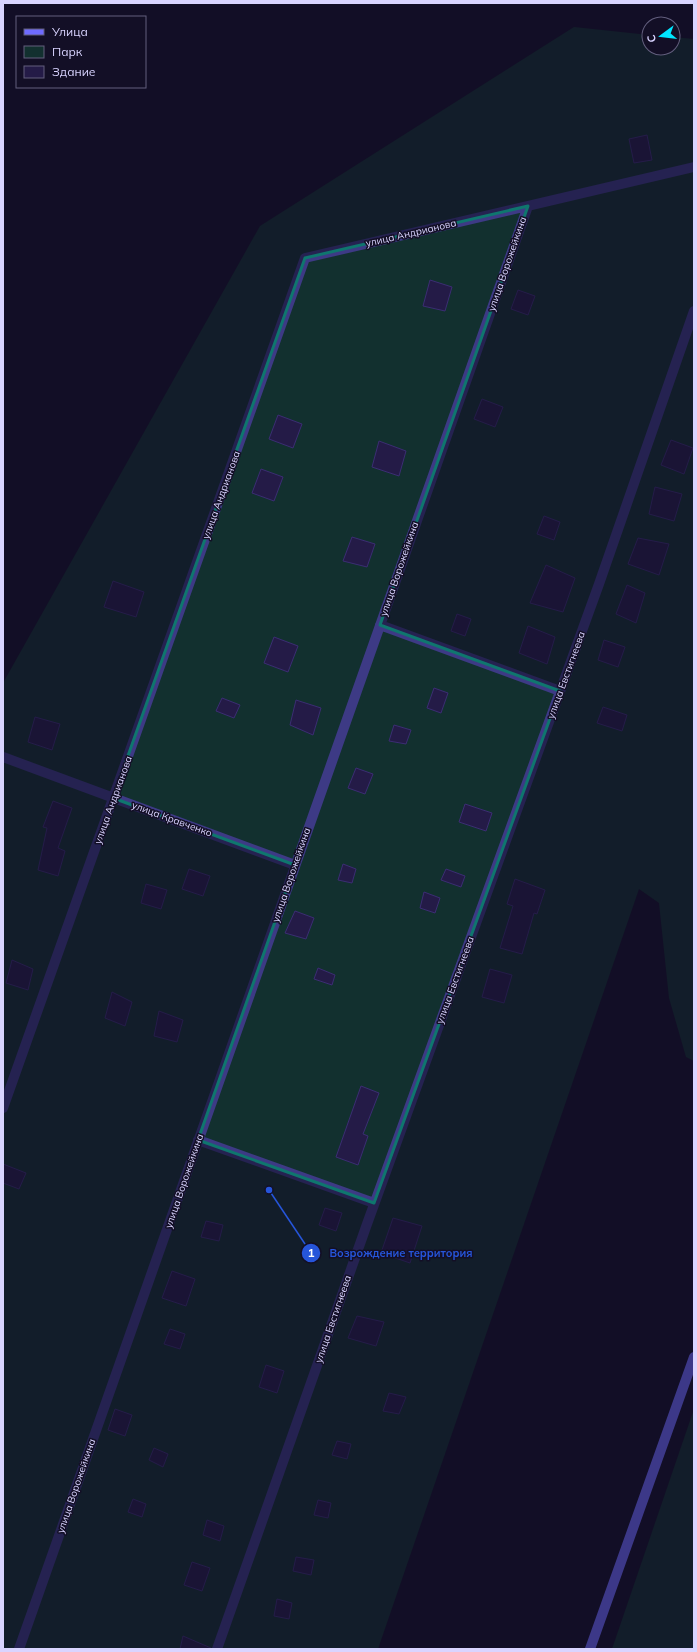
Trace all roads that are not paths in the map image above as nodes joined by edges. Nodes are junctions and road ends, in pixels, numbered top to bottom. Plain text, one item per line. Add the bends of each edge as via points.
1 (694, 167) edge
2 (528, 206) junction
3 (694, 311) edge
4 (380, 625) junction
5 (560, 691) junction
6 (3, 757) edge
7 (113, 798) junction
8 (295, 865) junction
9 (3, 1108) edge
10 (198, 1140) junction
11 (374, 1203) junction
12 (694, 1357) edge
13 (19, 1649) edge
14 (217, 1649) edge
15 (590, 1649) edge

1 - 2 street, улица Андрианова
2 - 4 street, улица Ворожейкина
2 - 7 street, улица Андрианова via 305,258
3 - 5 street, улица Евстигнеева
4 - 5 street
4 - 8 street, улица Ворожейкина
5 - 11 street, улица Евстигнеева
6 - 7 street, улица Кравченко
7 - 8 street, улица Кравченко
7 - 9 street, улица Андрианова
8 - 10 street, улица Ворожейкина
10 - 11 street
10 - 13 street, улица Ворожейкина
11 - 14 street, улица Евстигнеева
12 - 15 main road

